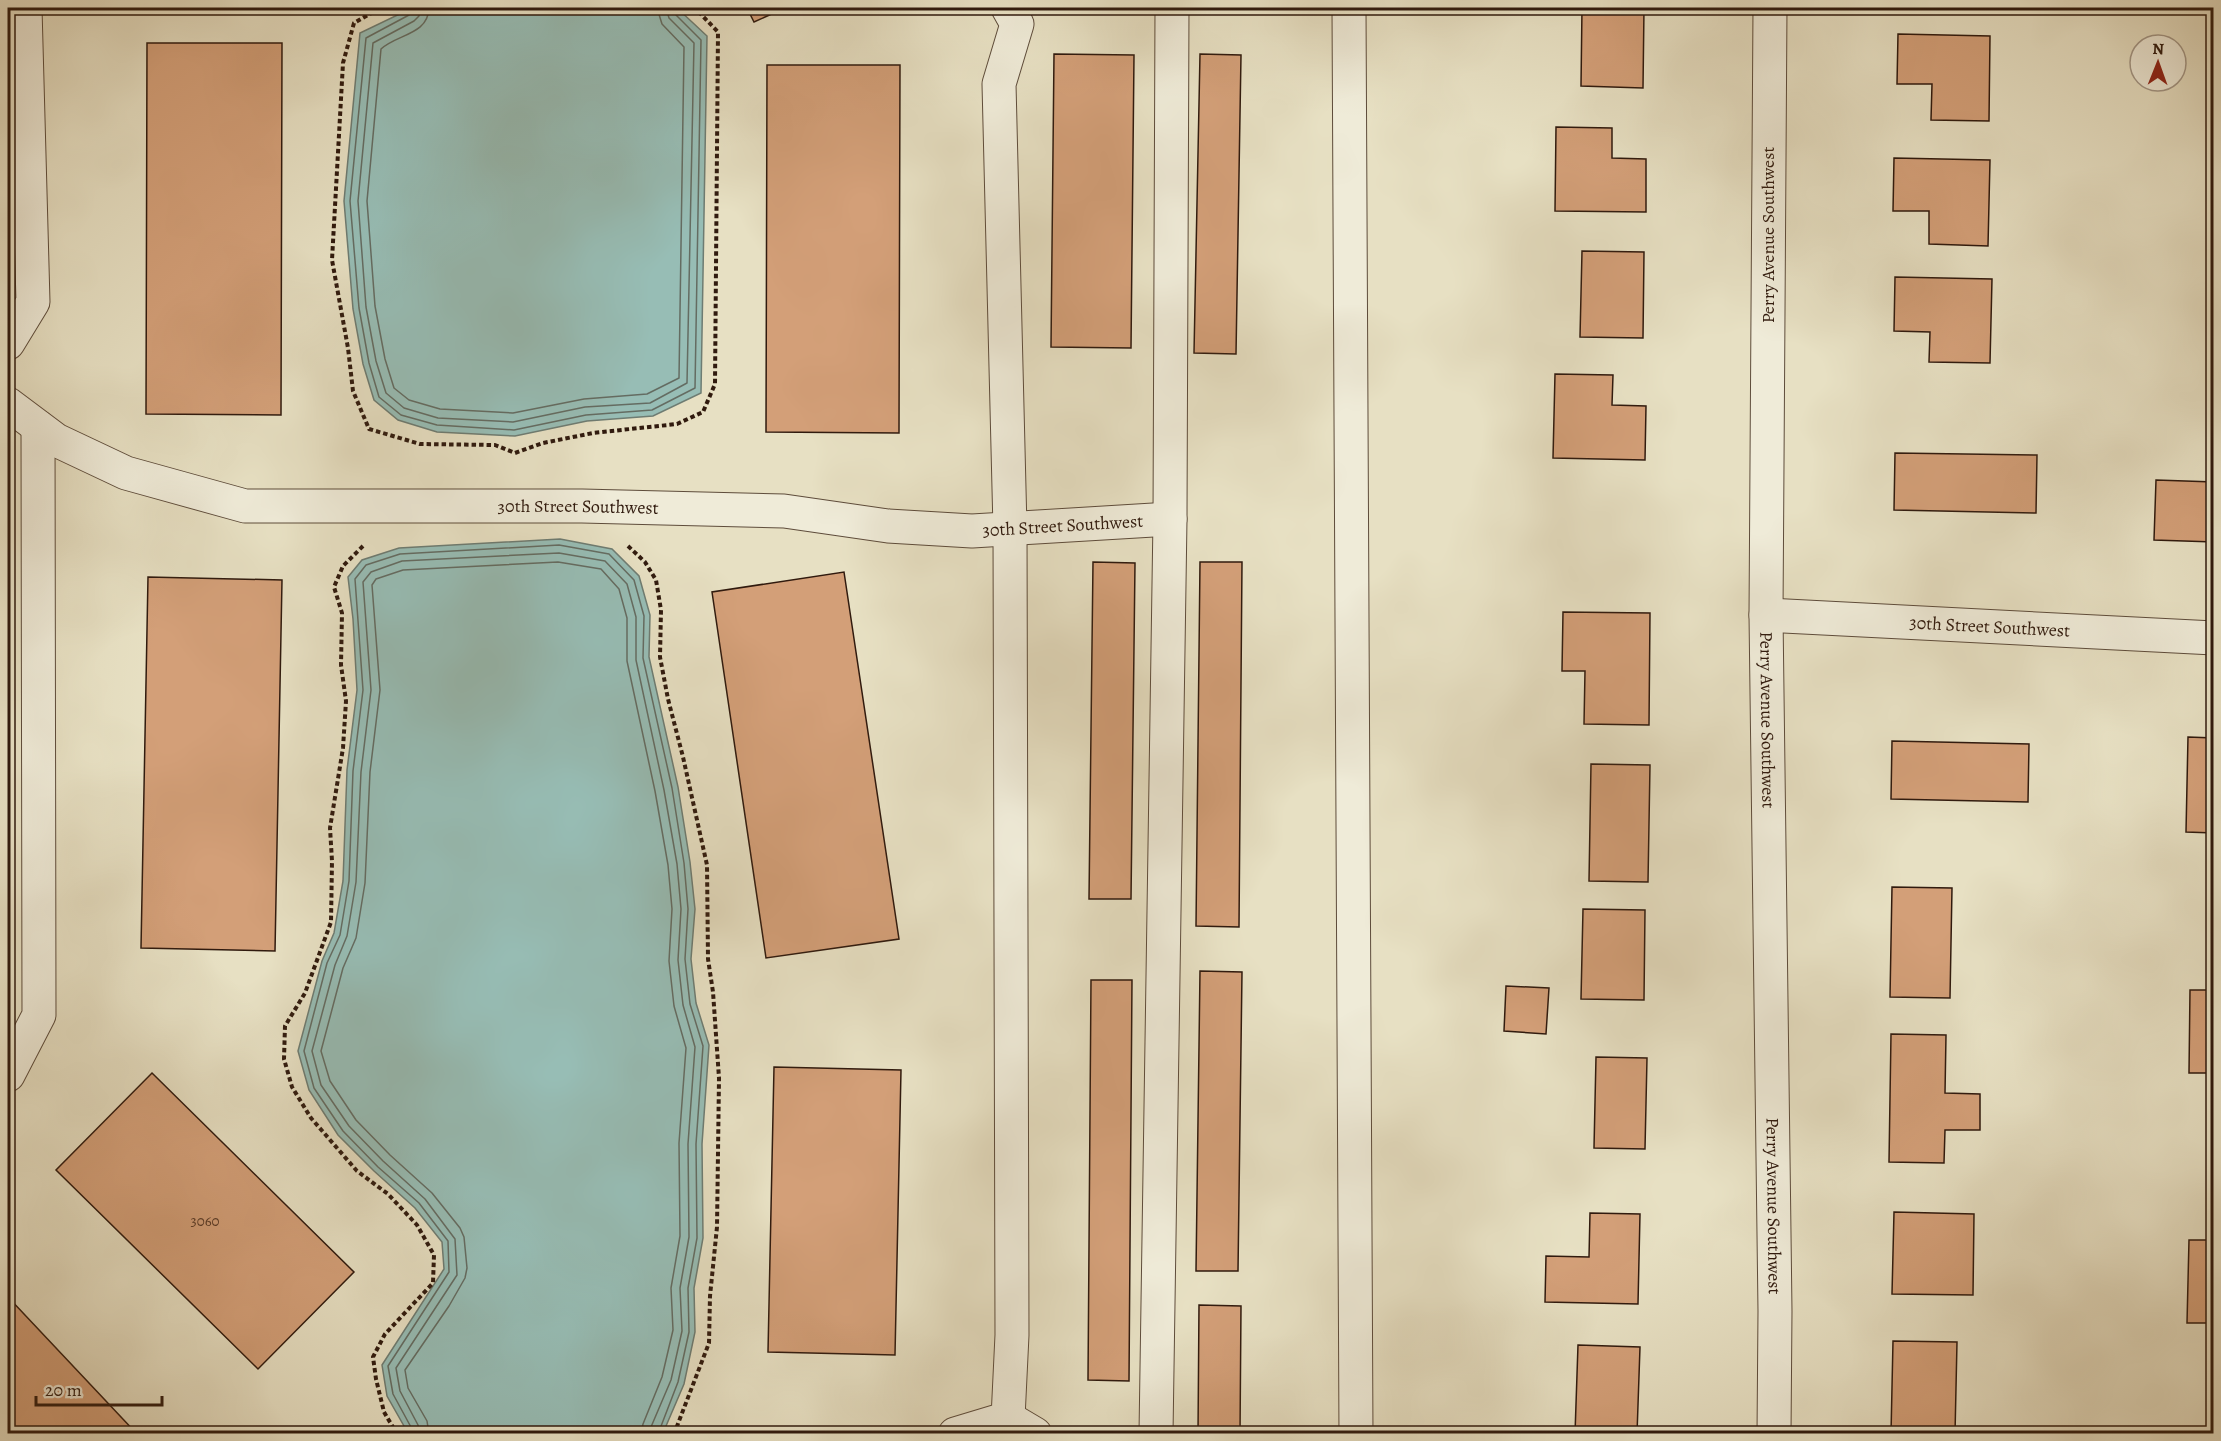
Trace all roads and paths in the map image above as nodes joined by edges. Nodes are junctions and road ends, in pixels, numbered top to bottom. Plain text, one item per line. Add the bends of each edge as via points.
1 (25, 8) edge
2 (380, 8) edge
3 (695, 8) edge
4 (1008, 8) edge
5 (1172, 8) edge
6 (1349, 8) edge
7 (1770, 8) edge
8 (8, 343) edge
9 (8, 404) edge
10 (38, 427) junction
11 (1170, 519) junction
12 (1010, 529) junction
13 (626, 543) dead end
14 (365, 544) dead end
15 (1766, 615) junction
16 (2214, 638) edge
17 (8, 1075) edge
18 (1022, 1426) edge
19 (1150, 1429) edge
20 (397, 1434) edge
21 (674, 1434) edge
22 (955, 1434) edge
23 (1356, 1434) edge
24 (1774, 1434) edge

1 - 8 street via 33,302
2 - 3 path via 354,23 343,63 332,260 353,391 369,429 420,444 495,445 515,453 593,433 677,424 703,412 715,384 718,32
4 - 12 street via 1017,24 999,84
5 - 11 street
6 - 23 street
7 - 15 street, Perry Avenue Southwest
9 - 10 street, 30th Street Southwest
10 - 12 street, 30th Street Southwest via 56,440 126,473 244,506 582,506 784,511 888,526
10 - 17 street via 39,1015
11 - 12 street, 30th Street Southwest
11 - 19 street
12 - 18 street via 1012,1335
13 - 21 path via 656,580 661,610 660,657 707,865 708,959 720,1078 717,1227 709,1343
14 - 20 path via 343,566 334,587 342,613 341,665 346,701 330,828 331,922 305,993 285,1026 285,1059 292,1087 311,1118 357,1171 388,1194 417,1225 434,1255 433,1283 385,1334 373,1357 384,1412
15 - 16 street, 30th Street Southwest
15 - 24 street, Perry Avenue Southwest
18 - 22 street

